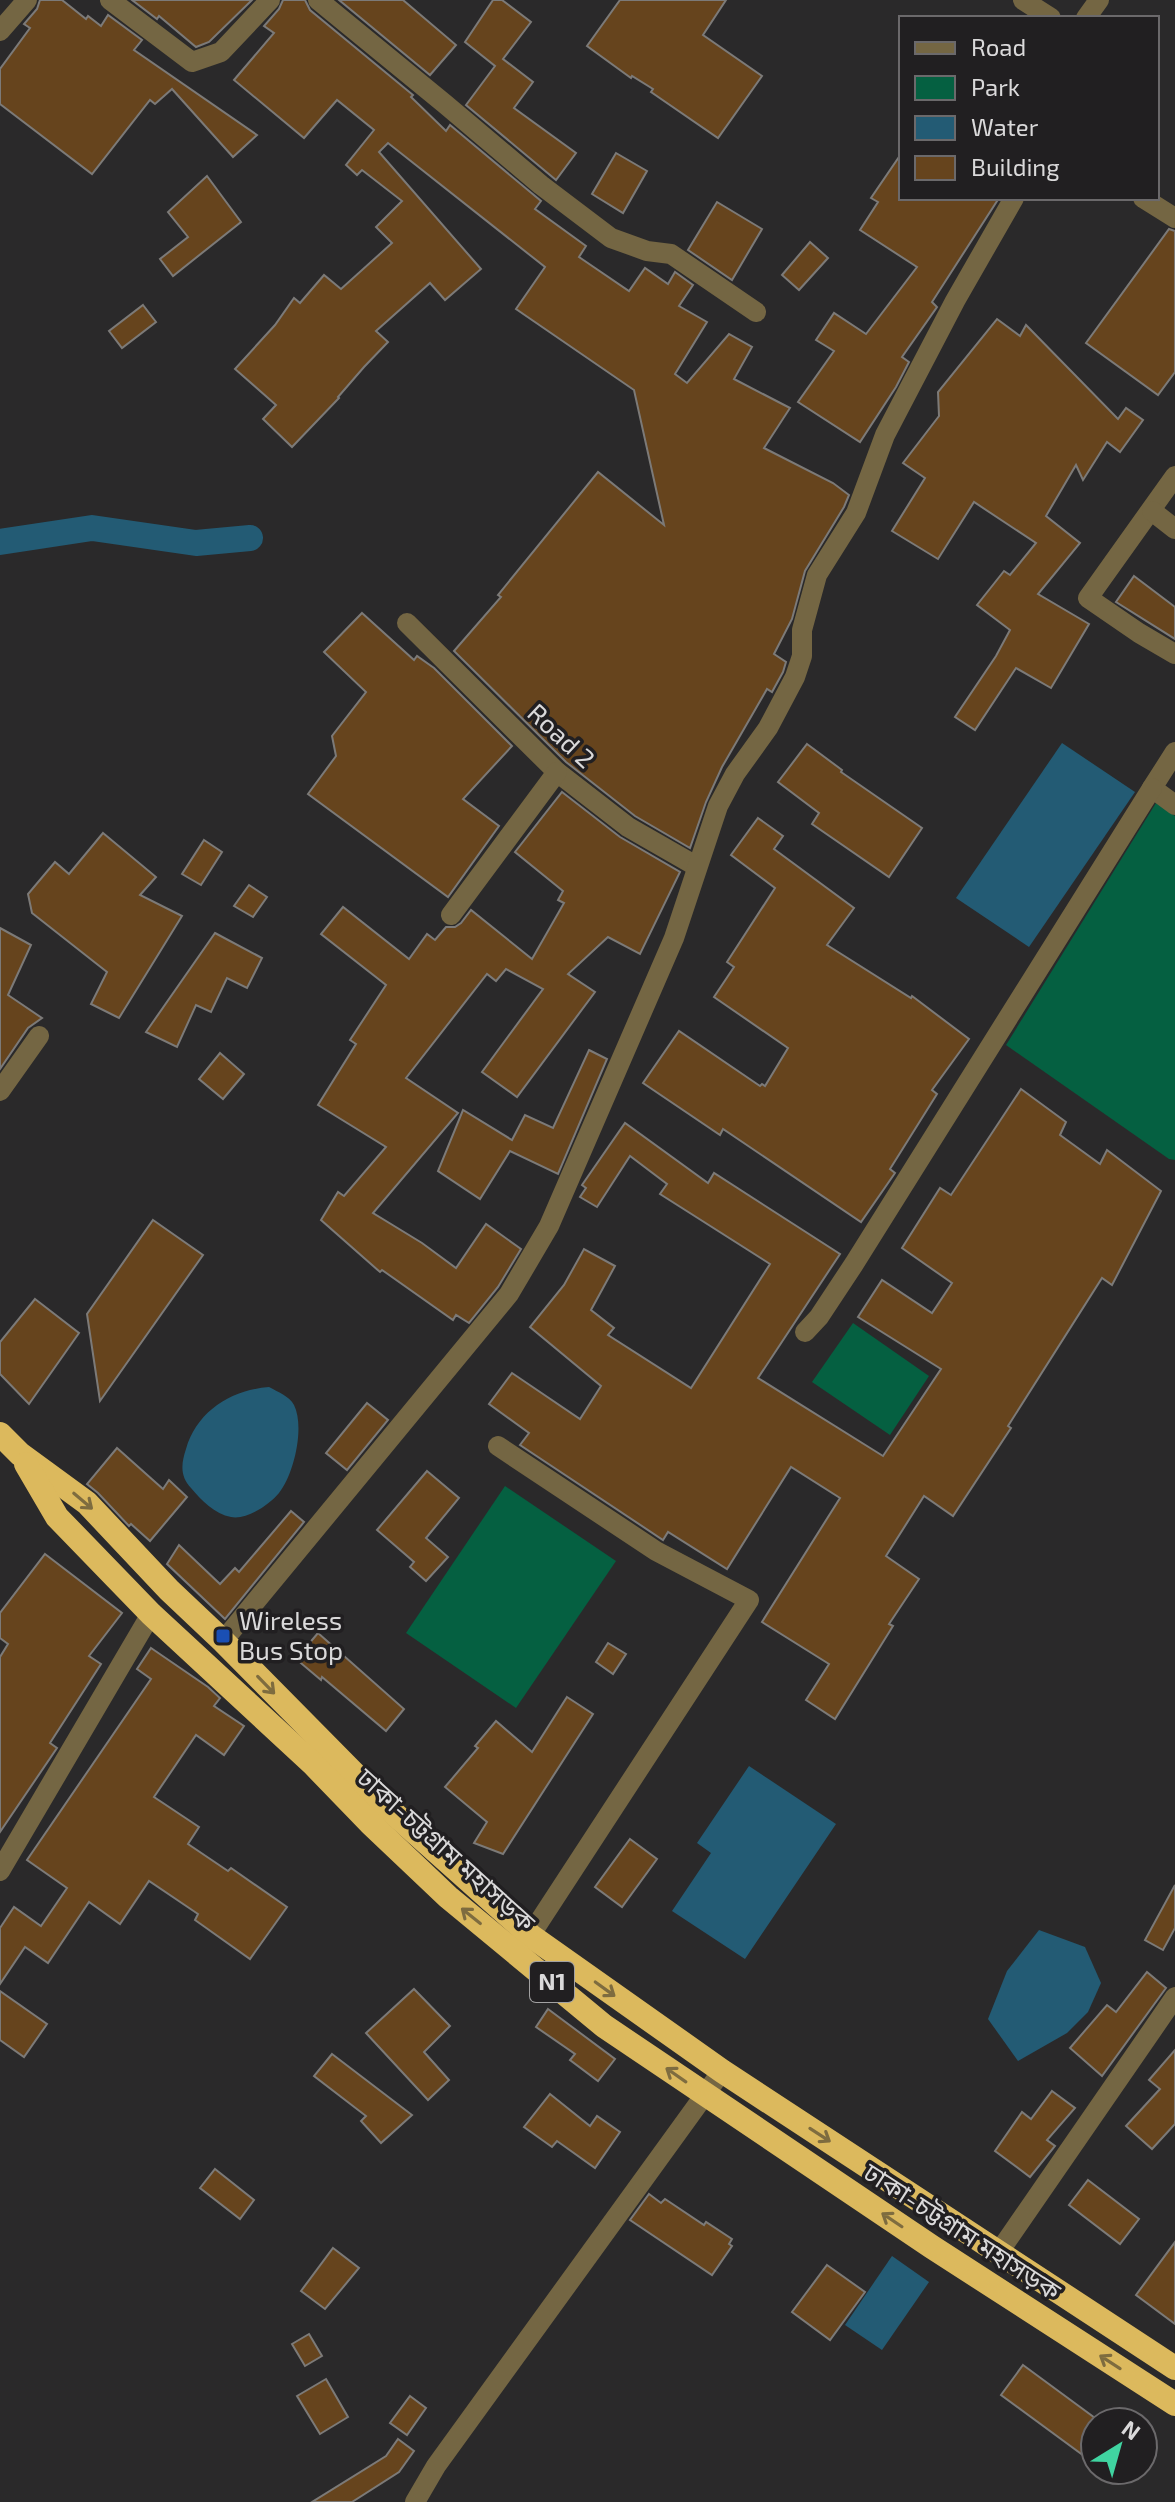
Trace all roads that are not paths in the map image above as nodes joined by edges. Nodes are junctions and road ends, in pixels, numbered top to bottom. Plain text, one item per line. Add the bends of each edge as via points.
1 (27, 0) edge
2 (110, 0) edge
3 (270, 0) edge
4 (318, 0) edge
5 (1023, 0) edge
6 (1048, 16) edge
7 (0, 31) edge
8 (1013, 200) edge
9 (1146, 200) edge
10 (1175, 218) edge
11 (756, 312) dead end
12 (1175, 476) edge
13 (1152, 511) junction
14 (1175, 529) edge
15 (407, 623) dead end
16 (1175, 654) edge
17 (1175, 752) edge
18 (557, 772) junction
19 (1152, 788) junction
20 (1175, 805) edge
21 (696, 866) junction
22 (451, 915) dead end
23 (39, 1036) dead end
24 (0, 1091) edge
25 (805, 1332) dead end
26 (0, 1434) edge
27 (498, 1446) dead end
28 (20, 1454) junction
29 (151, 1614) junction
30 (223, 1641) junction
31 (0, 1871) edge
32 (526, 1946) junction
33 (1175, 1997) edge
34 (722, 2071) junction
35 (705, 2095) junction
36 (999, 2252) junction
37 (1175, 2368) edge
38 (1175, 2404) edge
39 (415, 2502) edge

1 - 7 street
2 - 3 street via 192,62 221,52
4 - 11 street via 611,238 671,254
5 - 6 street
8 - 21 street via 892,421 856,513 817,575 795,677 718,806
9 - 10 street
12 - 13 street
13 - 14 street
13 - 16 street via 1088,598
15 - 18 street, Road 2
17 - 19 street
18 - 21 street, Road 2 via 628,827
18 - 22 street
19 - 20 street
19 - 25 street via 854,1264
21 - 30 street via 674,938 549,1226 509,1294
23 - 24 street
26 - 28 highway, ঢাকা-চট্টগ্রাম মহাসড়ক / N1
27 - 32 street via 656,1551 749,1600
28 - 29 highway, ঢাকা-চট্টগ্রাম মহাসড়ক / N1 via 57,1517
28 -> 30 highway, ঢাকা-চট্টগ্রাম মহাসড়ক / N1 via 87,1503
29 - 31 street
32 -> 29 highway, ঢাকা-চট্টগ্রাম মহাসড়ক / N1 via 448,1897
30 -> 32 highway, ঢাকা-চট্টগ্রাম মহাসড়ক / N1
32 -> 34 highway, ঢাকা-চট্টগ্রাম মহাসড়ক / N1
35 -> 32 highway, ঢাকা-চট্টগ্রাম মহাসড়ক / N1 via 604,2026
33 - 36 street
34 - 35 street
34 -> 36 highway, ঢাকা-চট্টগ্রাম মহাসড়ক / N1
38 -> 35 highway, ঢাকা-চট্টগ্রাম মহাসড়ক / N1
35 - 39 street
36 - 37 highway, ঢাকা-চট্টগ্রাম মহাসড়ক / N1

